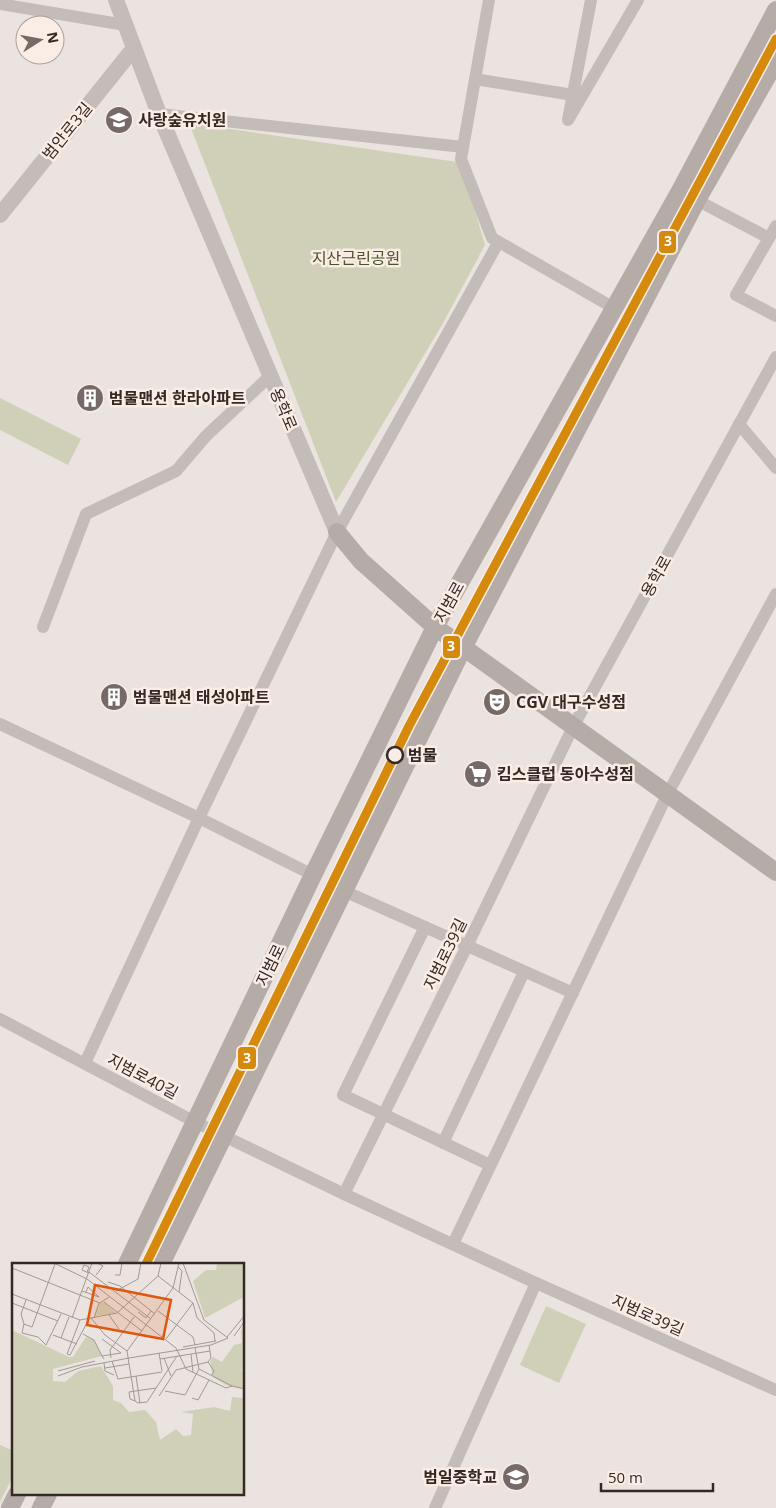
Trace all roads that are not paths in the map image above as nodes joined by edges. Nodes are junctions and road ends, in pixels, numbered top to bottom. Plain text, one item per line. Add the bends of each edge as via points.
1 (116, 0) edge
2 (489, 0) edge
3 (591, 0) edge
4 (638, 0) edge
5 (0, 4) edge
6 (776, 10) edge
7 (126, 25) junction
8 (134, 48) junction
9 (750, 58) junction
10 (774, 68) edge
11 (475, 79) junction
12 (573, 95) junction
13 (158, 114) junction
14 (463, 147) junction
15 (680, 191) junction
16 (697, 200) junction
17 (0, 215) edge
18 (776, 226) edge
19 (769, 238) junction
20 (498, 243) junction
21 (614, 308) junction
22 (776, 316) edge
23 (776, 357) edge
24 (270, 376) junction
25 (739, 424) junction
26 (776, 468) edge
27 (337, 532) junction
28 (776, 594) edge
29 (43, 627) dead end
30 (435, 627) junction
31 (463, 648) junction
32 (0, 724) edge
33 (573, 727) junction
34 (668, 793) junction
35 (200, 818) junction
36 (776, 872) edge
37 (313, 875) junction
38 (344, 891) junction
39 (424, 927) junction
40 (467, 946) junction
41 (524, 972) junction
42 (573, 993) junction
43 (0, 1019) edge
44 (81, 1061) junction
45 (384, 1114) junction
46 (195, 1122) junction
47 (224, 1136) junction
48 (443, 1143) junction
49 (490, 1165) junction
50 (344, 1194) junction
51 (452, 1244) junction
52 (127, 1263) edge
53 (161, 1263) edge
54 (536, 1283) junction
55 (776, 1390) edge
56 (16, 1496) edge
57 (47, 1496) edge
58 (10, 1508) edge
59 (41, 1508) edge
60 (435, 1508) edge

1 - 7 street, 용학로
2 - 11 street
3 - 12 street
4 - 12 street via 568,120
5 - 7 street
6 - 9 main road, 지범로
7 - 8 street, 용학로
8 - 13 street, 용학로
8 - 17 street, 범안로3길
9 - 10 street
9 - 15 main road, 지범로
10 - 16 main road
11 - 12 street
11 - 14 street
13 - 14 street
13 - 24 street, 용학로
14 - 20 street via 461,159 492,238
15 - 16 street
15 - 21 main road, 지범로
16 - 19 street
16 - 31 main road
18 - 19 street
19 - 22 street via 736,294
20 - 21 street
20 - 27 street
21 - 30 main road, 지범로
23 - 25 street, 용학로
24 - 27 street, 용학로
24 - 29 street via 206,436 176,472 86,514
25 - 26 street
25 - 33 street, 용학로
27 - 30 main road, 용학로 via 361,561
27 - 35 street
28 - 34 street
30 - 31 main road, 용학로
30 - 37 main road, 지범로
31 - 33 main road, 용학로
31 - 38 main road
32 - 35 street
33 - 34 main road, 용학로
33 - 40 street, 지범로39길
34 - 36 main road, 용학로
34 - 42 street
35 - 37 street
35 - 44 street
37 - 46 main road, 지범로
38 - 39 street
38 - 47 main road
39 - 40 street
39 - 45 street via 343,1095
40 - 41 street
40 - 45 street, 지범로39길
41 - 42 street
41 - 48 street
42 - 49 street
43 - 44 street, 지범로40길
44 - 46 street, 지범로40길
45 - 48 street
45 - 50 street, 지범로39길
46 - 47 street, 지범로39길
46 - 52 main road, 지범로
47 - 50 street, 지범로39길
47 - 53 main road
48 - 49 street
49 - 51 street
50 - 51 street, 지범로39길
51 - 54 street, 지범로39길
54 - 55 street, 지범로39길
54 - 60 street
56 - 58 main road
57 - 59 main road

